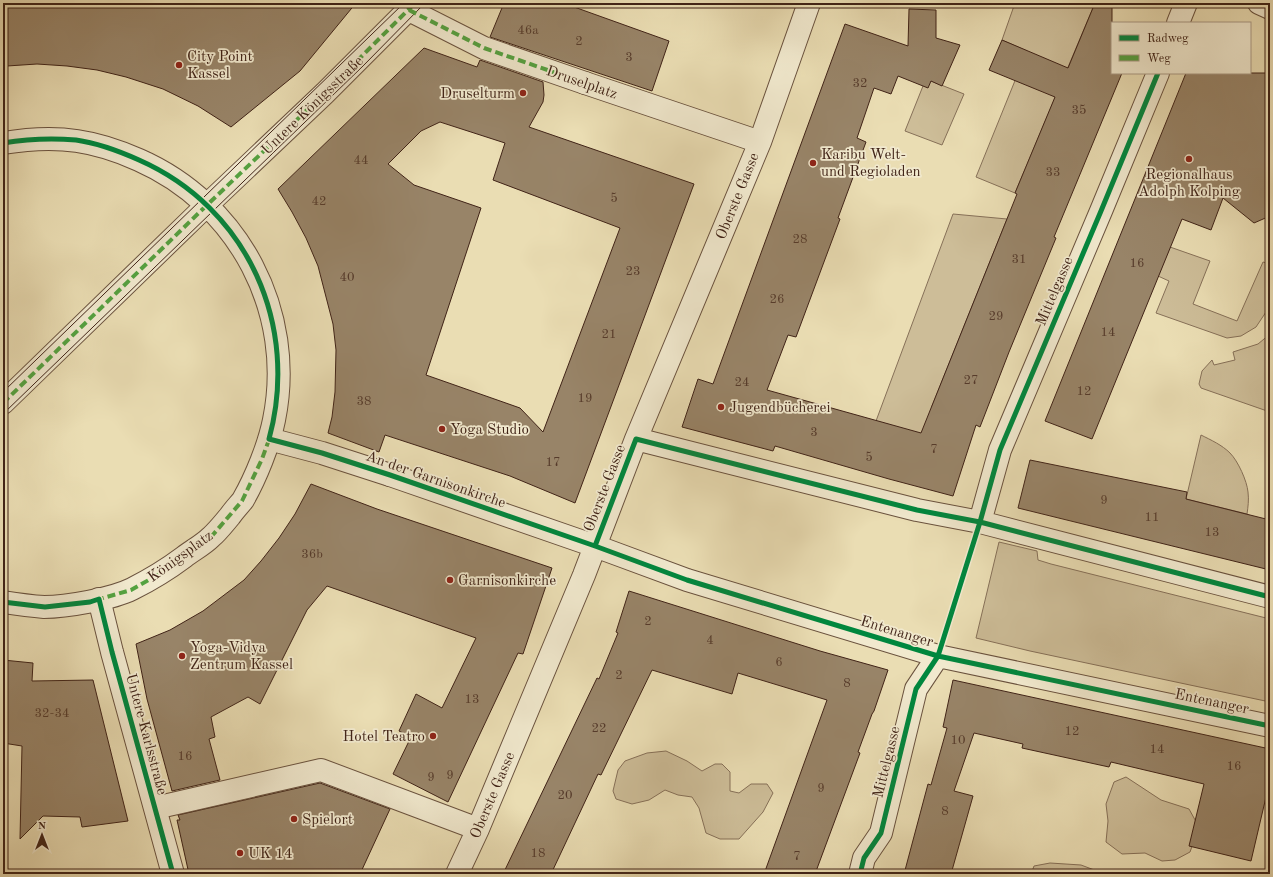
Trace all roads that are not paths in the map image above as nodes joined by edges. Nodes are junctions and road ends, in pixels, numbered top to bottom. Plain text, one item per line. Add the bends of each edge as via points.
1 (809, 3) edge
2 (1186, 3) edge
3 (1259, 3) edge
4 (412, 6) edge
5 (1270, 8) edge
6 (1178, 22) edge
7 (1158, 74) edge
8 (760, 142) junction
9 (3, 143) edge
10 (207, 205) junction
11 (3, 403) edge
12 (269, 439) junction
13 (636, 439) junction
14 (980, 522) junction
15 (595, 546) junction
16 (1270, 597) edge
17 (100, 599) junction
18 (3, 602) edge
19 (938, 656) junction
20 (1270, 726) edge
21 (155, 808) junction
22 (478, 829) junction
23 (173, 874) edge
24 (457, 874) edge
25 (860, 874) edge

1 - 8 street, Oberste Gasse
2 - 6 street
3 - 5 street
4 - 8 street, Druselplatz via 484,48
4 - 10 street, Untere Königsstraße
7 - 14 street, Mittelgasse via 1000,450
8 - 13 street, Oberste Gasse
9 - 10 street, Königsplatz via 33,138 76,140 119,151 159,169 182,183
10 - 11 street
10 - 12 street, Königsplatz via 232,233 248,257 263,288 273,320 278,352 278,386
12 - 15 street, An der Garnisonkirche via 390,475
12 - 17 street, Königsplatz via 242,501 211,537 170,568 131,590
13 - 14 street via 917,510
13 - 15 street, Oberste Gasse
14 - 16 street
15 - 19 street, Entenanger via 687,580
15 - 22 street, Oberste Gasse
17 - 18 street, Königsplatz via 45,607
17 - 21 street, Untere Karlsstraße
19 - 20 street, Entenanger
19 - 25 street, Mittelgasse via 916,689 881,833 864,858
21 - 22 street via 321,770
21 - 23 street, Untere Karlsstraße
22 - 24 street, Oberste Gasse

